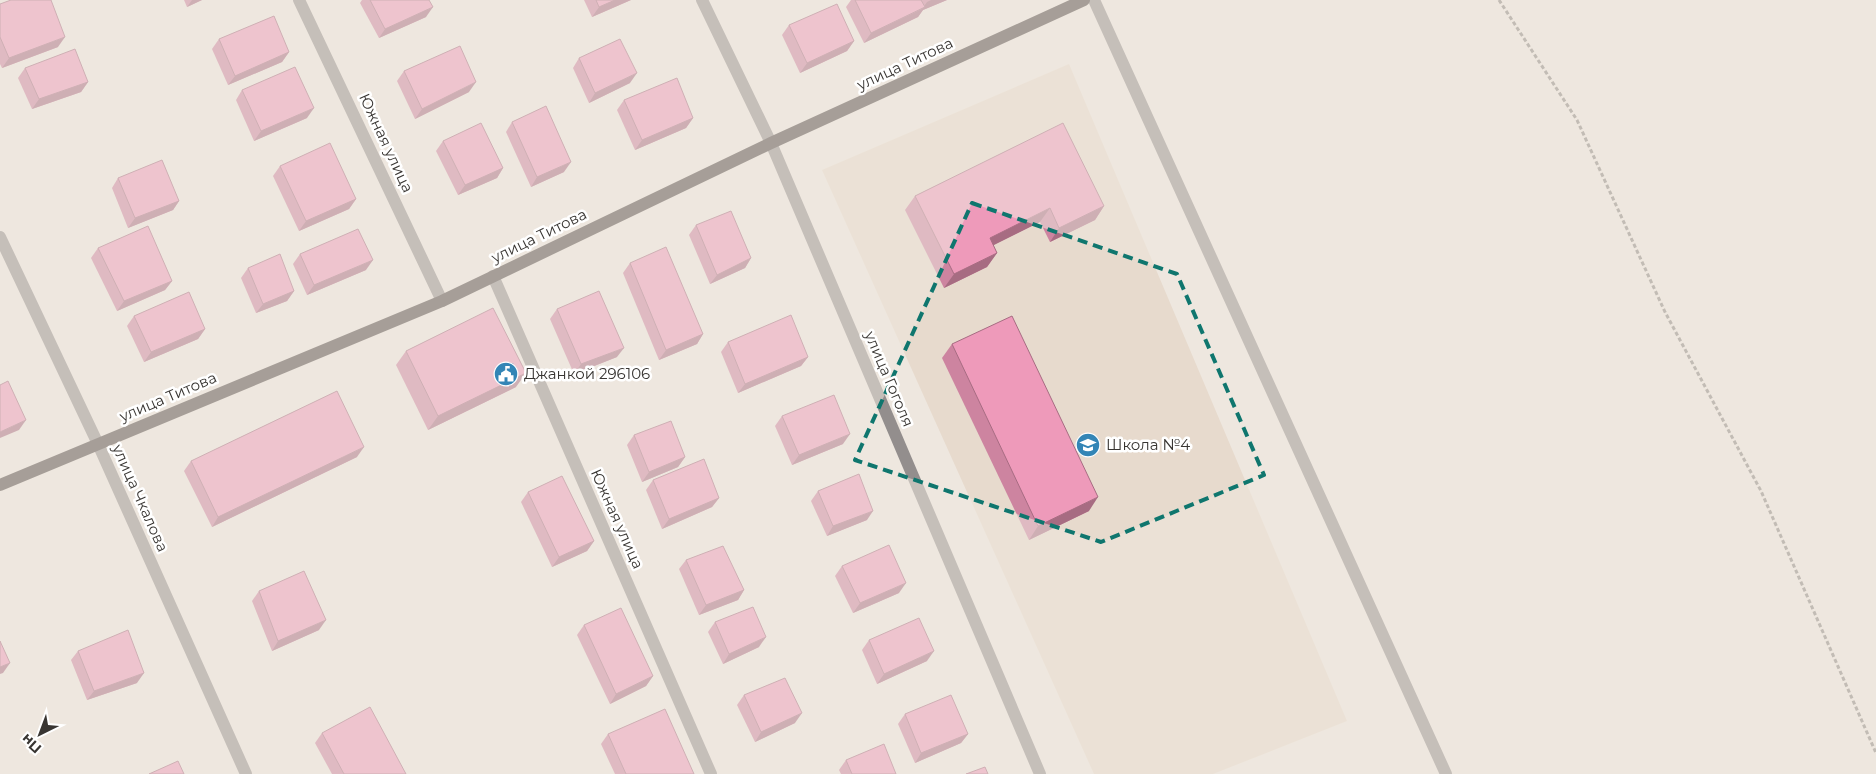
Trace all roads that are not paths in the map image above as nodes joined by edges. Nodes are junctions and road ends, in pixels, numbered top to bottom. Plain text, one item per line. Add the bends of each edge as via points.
1 (300, 0) edge
2 (702, 0) edge
3 (1094, 0) edge
4 (1081, 1) edge
5 (771, 143) junction
6 (0, 238) edge
7 (493, 276) junction
8 (442, 301) junction
9 (98, 444) junction
10 (0, 485) edge
11 (246, 774) edge
12 (711, 774) edge
13 (1040, 774) edge
14 (1446, 774) edge

1 - 8 street, Южная улица
2 - 5 street, улица Гоголя
3 - 14 street
4 - 5 main road, улица Титова
5 - 7 main road, улица Титова
5 - 13 street, улица Гоголя
6 - 9 street, улица Чкалова
7 - 8 main road, улица Титова
7 - 12 street, Южная улица
8 - 9 main road, улица Титова
9 - 10 main road, улица Титова
9 - 11 street, улица Чкалова

